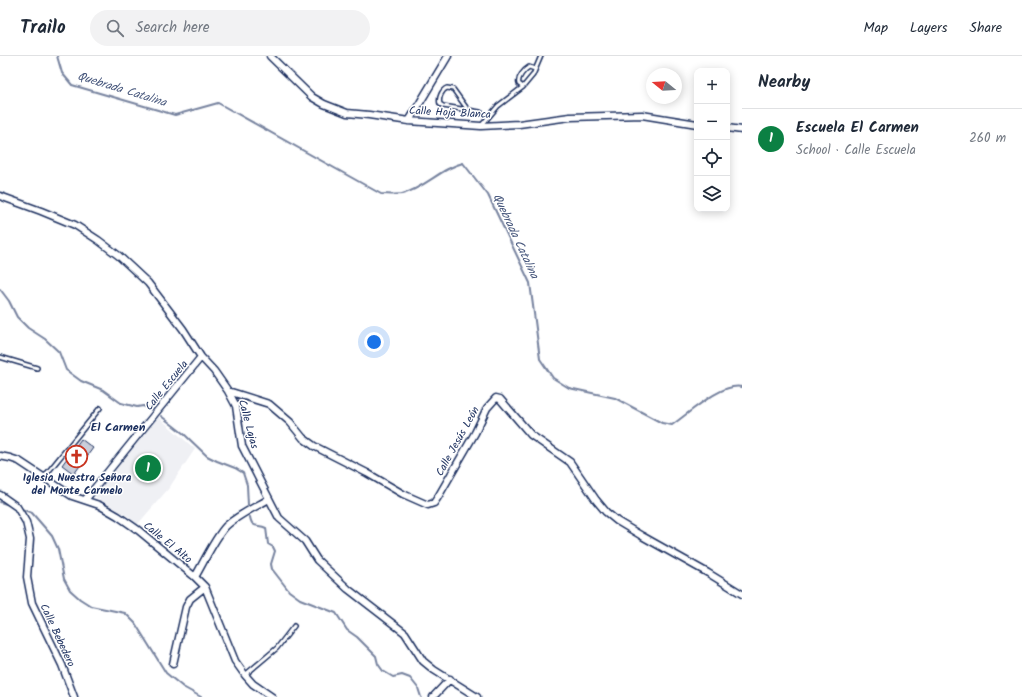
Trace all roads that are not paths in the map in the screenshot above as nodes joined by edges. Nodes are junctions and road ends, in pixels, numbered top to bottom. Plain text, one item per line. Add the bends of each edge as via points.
1 (270, 56) edge
2 (448, 56) edge
3 (539, 57) edge
4 (535, 69) junction
5 (523, 87) junction
6 (468, 110) junction
7 (488, 117) junction
8 (409, 121) junction
9 (694, 124) edge
10 (481, 126) junction
11 (730, 128) edge
12 (742, 130) edge
13 (0, 196) edge
14 (0, 358) edge
15 (201, 358) junction
16 (37, 368) dead end
17 (228, 391) junction
18 (100, 408) dead end
19 (0, 456) edge
20 (44, 477) junction
21 (0, 495) edge
22 (269, 499) junction
23 (85, 500) junction
24 (195, 577) junction
25 (205, 587) junction
26 (742, 594) edge
27 (294, 626) dead end
28 (173, 664) dead end
29 (245, 675) junction
30 (450, 679) junction
31 (74, 697) edge
32 (272, 697) edge
33 (433, 697) edge
34 (477, 697) edge

1 - 8 street, Calle Hoja Blanca via 312,97 324,104 347,113
2 - 8 street
3 - 4 lane
4 - 5 lane
4 - 5 lane via 526,68 518,79
5 - 7 lane
6 - 6 lane via 440,104 443,90 453,89
6 - 7 lane via 480,112
7 - 10 lane
8 - 10 street, Calle Hoja Blanca
9 - 10 street, Calle Hoja Blanca via 642,115 570,117
11 - 12 street
13 - 15 street, Calle Lajas via 75,225 119,256 148,283
14 - 16 lane
15 - 17 street, Calle Lajas
15 - 23 street, Calle Escuela
17 - 22 street, Calle Lajas via 236,406 242,446
17 - 26 street, Calle Jesús León via 269,404 314,446 428,506 438,497 487,408 496,398 500,399 531,435 570,462 596,500 617,521
18 - 20 lane
19 - 20 street, Calle El Alto via 19,461
20 - 23 street, Calle El Alto via 72,496
21 - 31 street, Calle Bebedero via 17,507 26,522 30,539 27,577 32,603 62,665
22 - 24 street via 226,526
22 - 30 street, Calle Lajas via 279,518 305,541 317,560 348,589 405,633 423,661
23 - 24 street, Calle El Alto via 118,516
24 - 25 street, Calle El Alto
25 - 28 street via 190,599 186,607
25 - 29 street, Calle El Alto via 235,661
27 - 29 lane via 277,648
29 - 32 street, Calle El Alto
30 - 33 street
30 - 34 street, Calle Lajas

